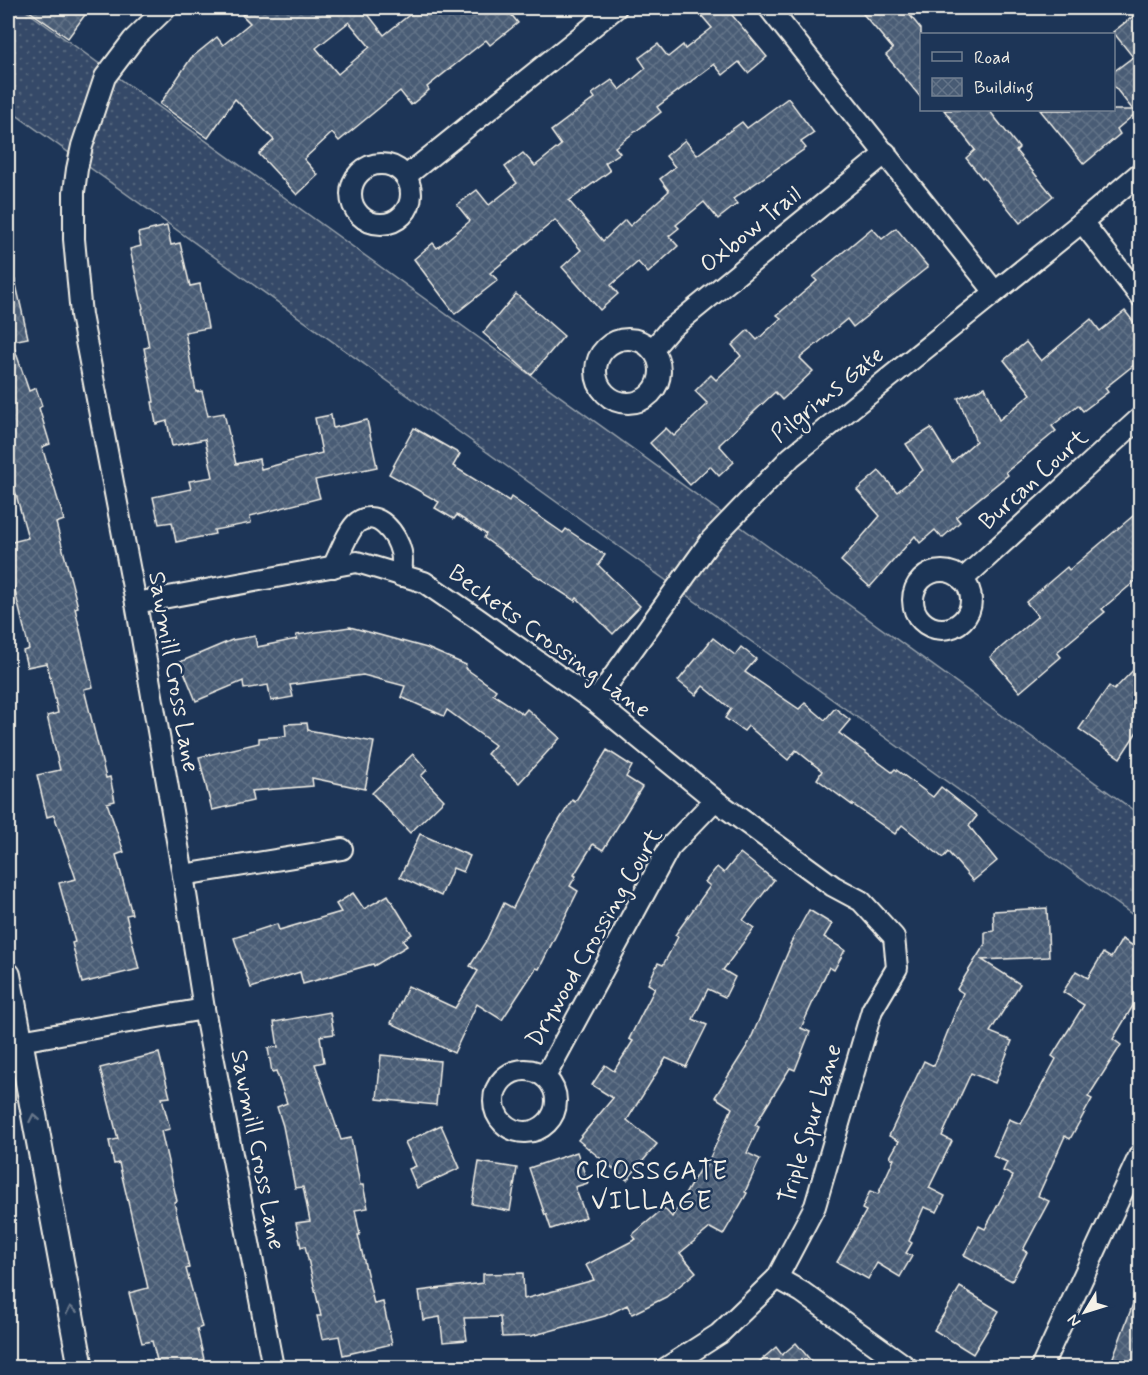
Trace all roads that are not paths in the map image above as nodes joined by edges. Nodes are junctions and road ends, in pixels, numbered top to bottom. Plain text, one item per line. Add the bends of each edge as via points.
1 (166, 8) edge
2 (616, 8) edge
3 (769, 8) edge
4 (886, 153) junction
5 (1140, 173) edge
6 (406, 176) dead end
7 (1082, 222) junction
8 (995, 292) junction
9 (1140, 296) edge
10 (652, 350) dead end
11 (1140, 418) edge
12 (333, 567) junction
13 (401, 576) junction
14 (962, 580) dead end
15 (136, 603) junction
16 (595, 702) junction
17 (715, 800) junction
18 (342, 849) dead end
19 (183, 875) junction
20 (878, 920) joint
21 (8, 975) edge
22 (204, 1009) junction
23 (20, 1041) junction
24 (545, 1077) dead end
25 (1140, 1154) edge
26 (777, 1278) junction
27 (81, 1368) edge
28 (275, 1368) edge
29 (666, 1368) edge
30 (908, 1368) edge
31 (1041, 1368) edge

1 - 15 street, Sawmill Cross Lane via 133,40 105,77 82,146 74,192 81,315
2 - 6 street
3 - 4 street
4 - 8 street
4 - 10 street, Oxbow Trail via 669,330
5 - 7 street, Pilgrims Gate
7 - 8 street, Pilgrims Gate
7 - 9 street
8 - 16 street, Pilgrims Gate via 791,457 711,540
11 - 14 street, Burcan Court
12 - 13 street, Beckets Crossing Lane via 357,562
12 - 13 street via 353,526 371,518 382,522 395,537 401,551
12 - 15 street, Beckets Crossing Lane
13 - 16 street, Beckets Crossing Lane via 424,582
15 - 19 street, Sawmill Cross Lane
16 - 17 street, Beckets Crossing Lane
17 - 20 street, Beckets Crossing Lane via 833,886 861,901
17 - 24 street, Drywood Crossing Court via 669,849
18 - 19 street
19 - 22 street, Sawmill Cross Lane
20 - 26 street, Triple Spur Lane via 894,937 897,968 872,1010 815,1206
21 - 23 street
22 - 23 street
22 - 28 street, Sawmill Cross Lane
27 -> 23 street
25 - 31 street
26 - 29 street, Triple Spur Lane via 719,1334
26 - 30 street

